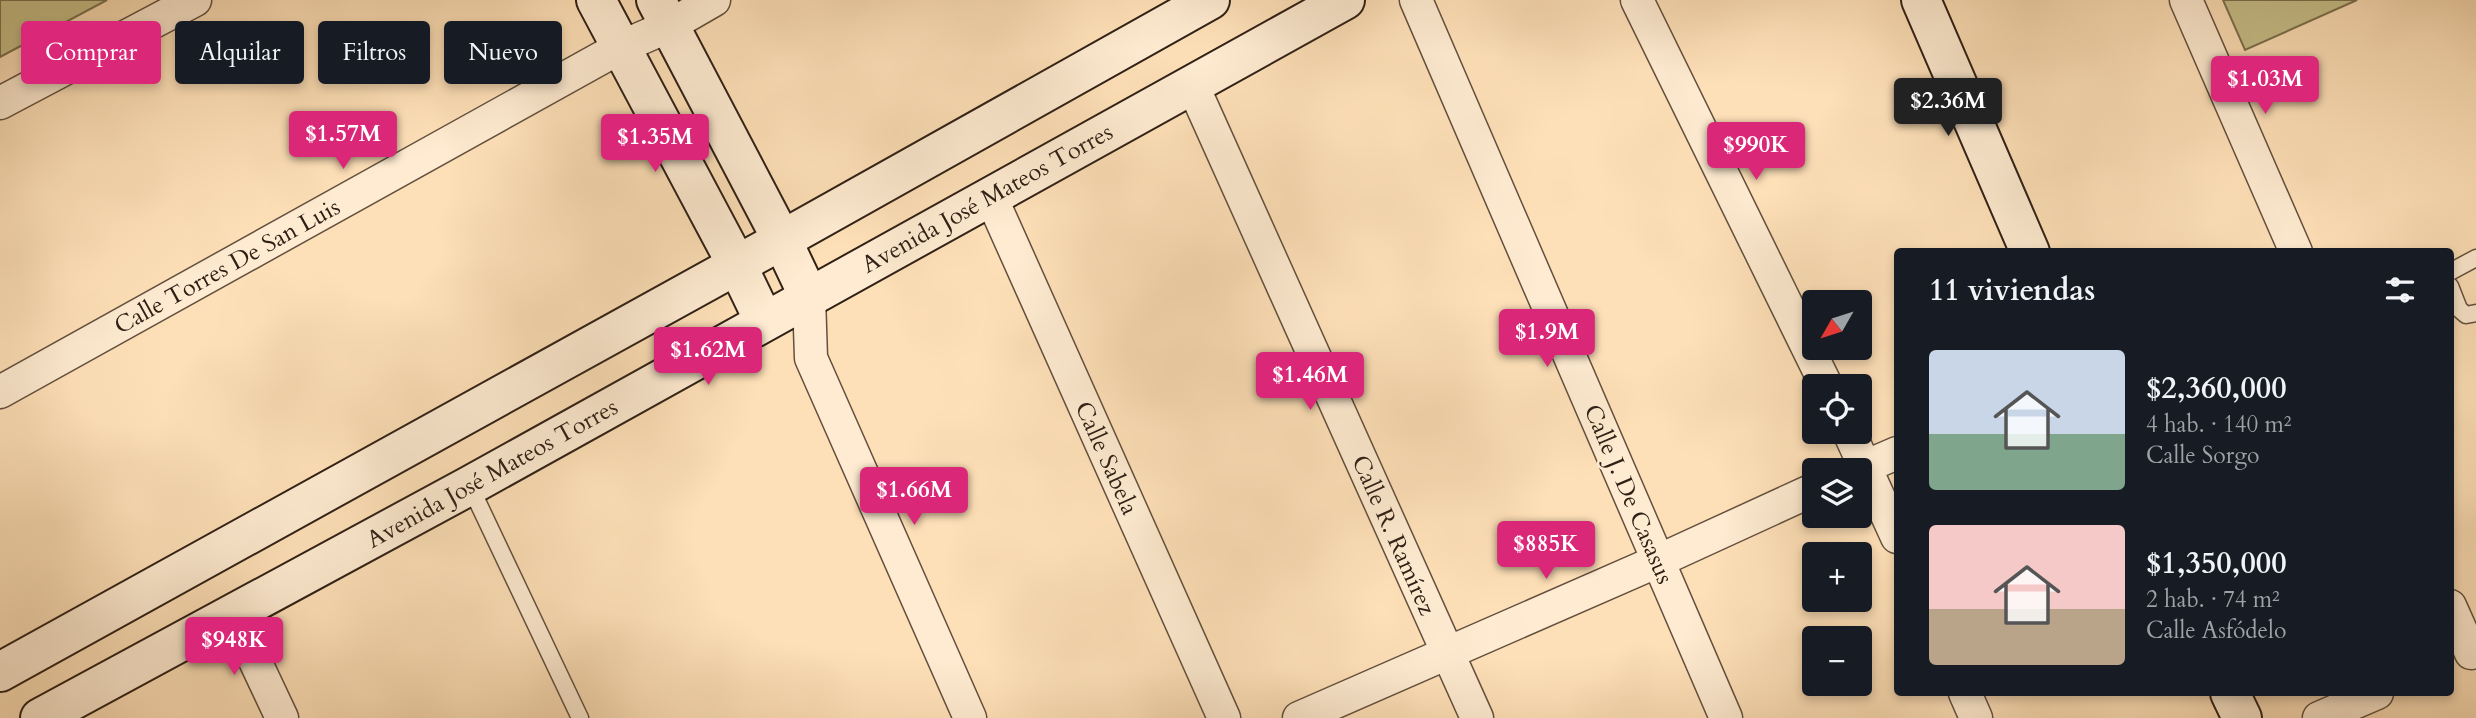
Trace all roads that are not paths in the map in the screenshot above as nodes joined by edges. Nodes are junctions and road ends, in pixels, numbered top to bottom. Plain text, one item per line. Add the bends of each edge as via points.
1 (195, 0) edge
2 (596, 0) edge
3 (714, 0) edge
4 (1210, 0) edge
5 (1345, 0) edge
6 (1416, 0) edge
7 (1637, 0) edge
8 (1921, 0) edge
9 (2186, 0) edge
10 (662, 13) edge
11 (621, 47) junction
12 (1192, 84) junction
13 (0, 103) edge
14 (990, 197) junction
15 (782, 240) junction
16 (2028, 248) edge
17 (2294, 248) edge
18 (2476, 258) edge
19 (737, 265) junction
20 (2454, 270) edge
21 (2454, 296) edge
22 (809, 297) junction
23 (2476, 313) edge
24 (764, 321) junction
25 (811, 358) junction
26 (1821, 374) edge
27 (0, 392) edge
28 (1894, 454) edge
29 (1872, 463) edge
30 (470, 486) junction
31 (1872, 490) edge
32 (1802, 495) edge
33 (1894, 531) edge
34 (1658, 561) junction
35 (233, 614) junction
36 (2454, 618) edge
37 (1447, 652) junction
38 (2466, 655) edge
39 (0, 672) edge
40 (1966, 696) edge
41 (2231, 696) edge
42 (2370, 696) edge
43 (40, 718) edge
44 (282, 718) edge
45 (580, 718) edge
46 (970, 718) edge
47 (1224, 718) edge
48 (1298, 718) edge
49 (1477, 718) edge
50 (1726, 718) edge
51 (1976, 718) edge
52 (2242, 718) edge
53 (2319, 718) edge

1 - 13 street
2 - 11 street
3 - 10 street, Calle Torres De San Luis
4 - 15 street
5 - 12 street, Avenida José Mateos Torres
6 - 34 street, Calle J. De Casasus
7 - 26 street
8 - 16 street
9 - 17 street
10 - 11 street, Calle Torres De San Luis
10 - 15 street
11 - 19 street
11 - 27 street, Calle Torres De San Luis
12 - 14 street, Avenida José Mateos Torres
12 - 37 street, Calle R. Ramírez
14 - 22 street, Avenida José Mateos Torres
14 - 47 street, Calle Sabela
15 - 19 street
15 - 22 street
18 - 20 lane
19 - 24 street
19 - 39 street
21 - 23 lane via 2466,315
22 - 24 street, Avenida José Mateos Torres
22 - 25 street
24 - 25 street
24 - 30 street, Avenida José Mateos Torres
25 - 46 street
28 - 29 street
30 - 35 street, Avenida José Mateos Torres
30 - 45 lane
31 - 33 street
32 - 34 street
34 - 37 street
34 - 50 street, Calle J. De Casasus
35 - 43 street, Avenida José Mateos Torres
35 - 44 street
36 - 38 street
37 - 48 street
37 - 49 street, Calle R. Ramírez
40 - 51 street
41 - 52 street
42 - 53 street

